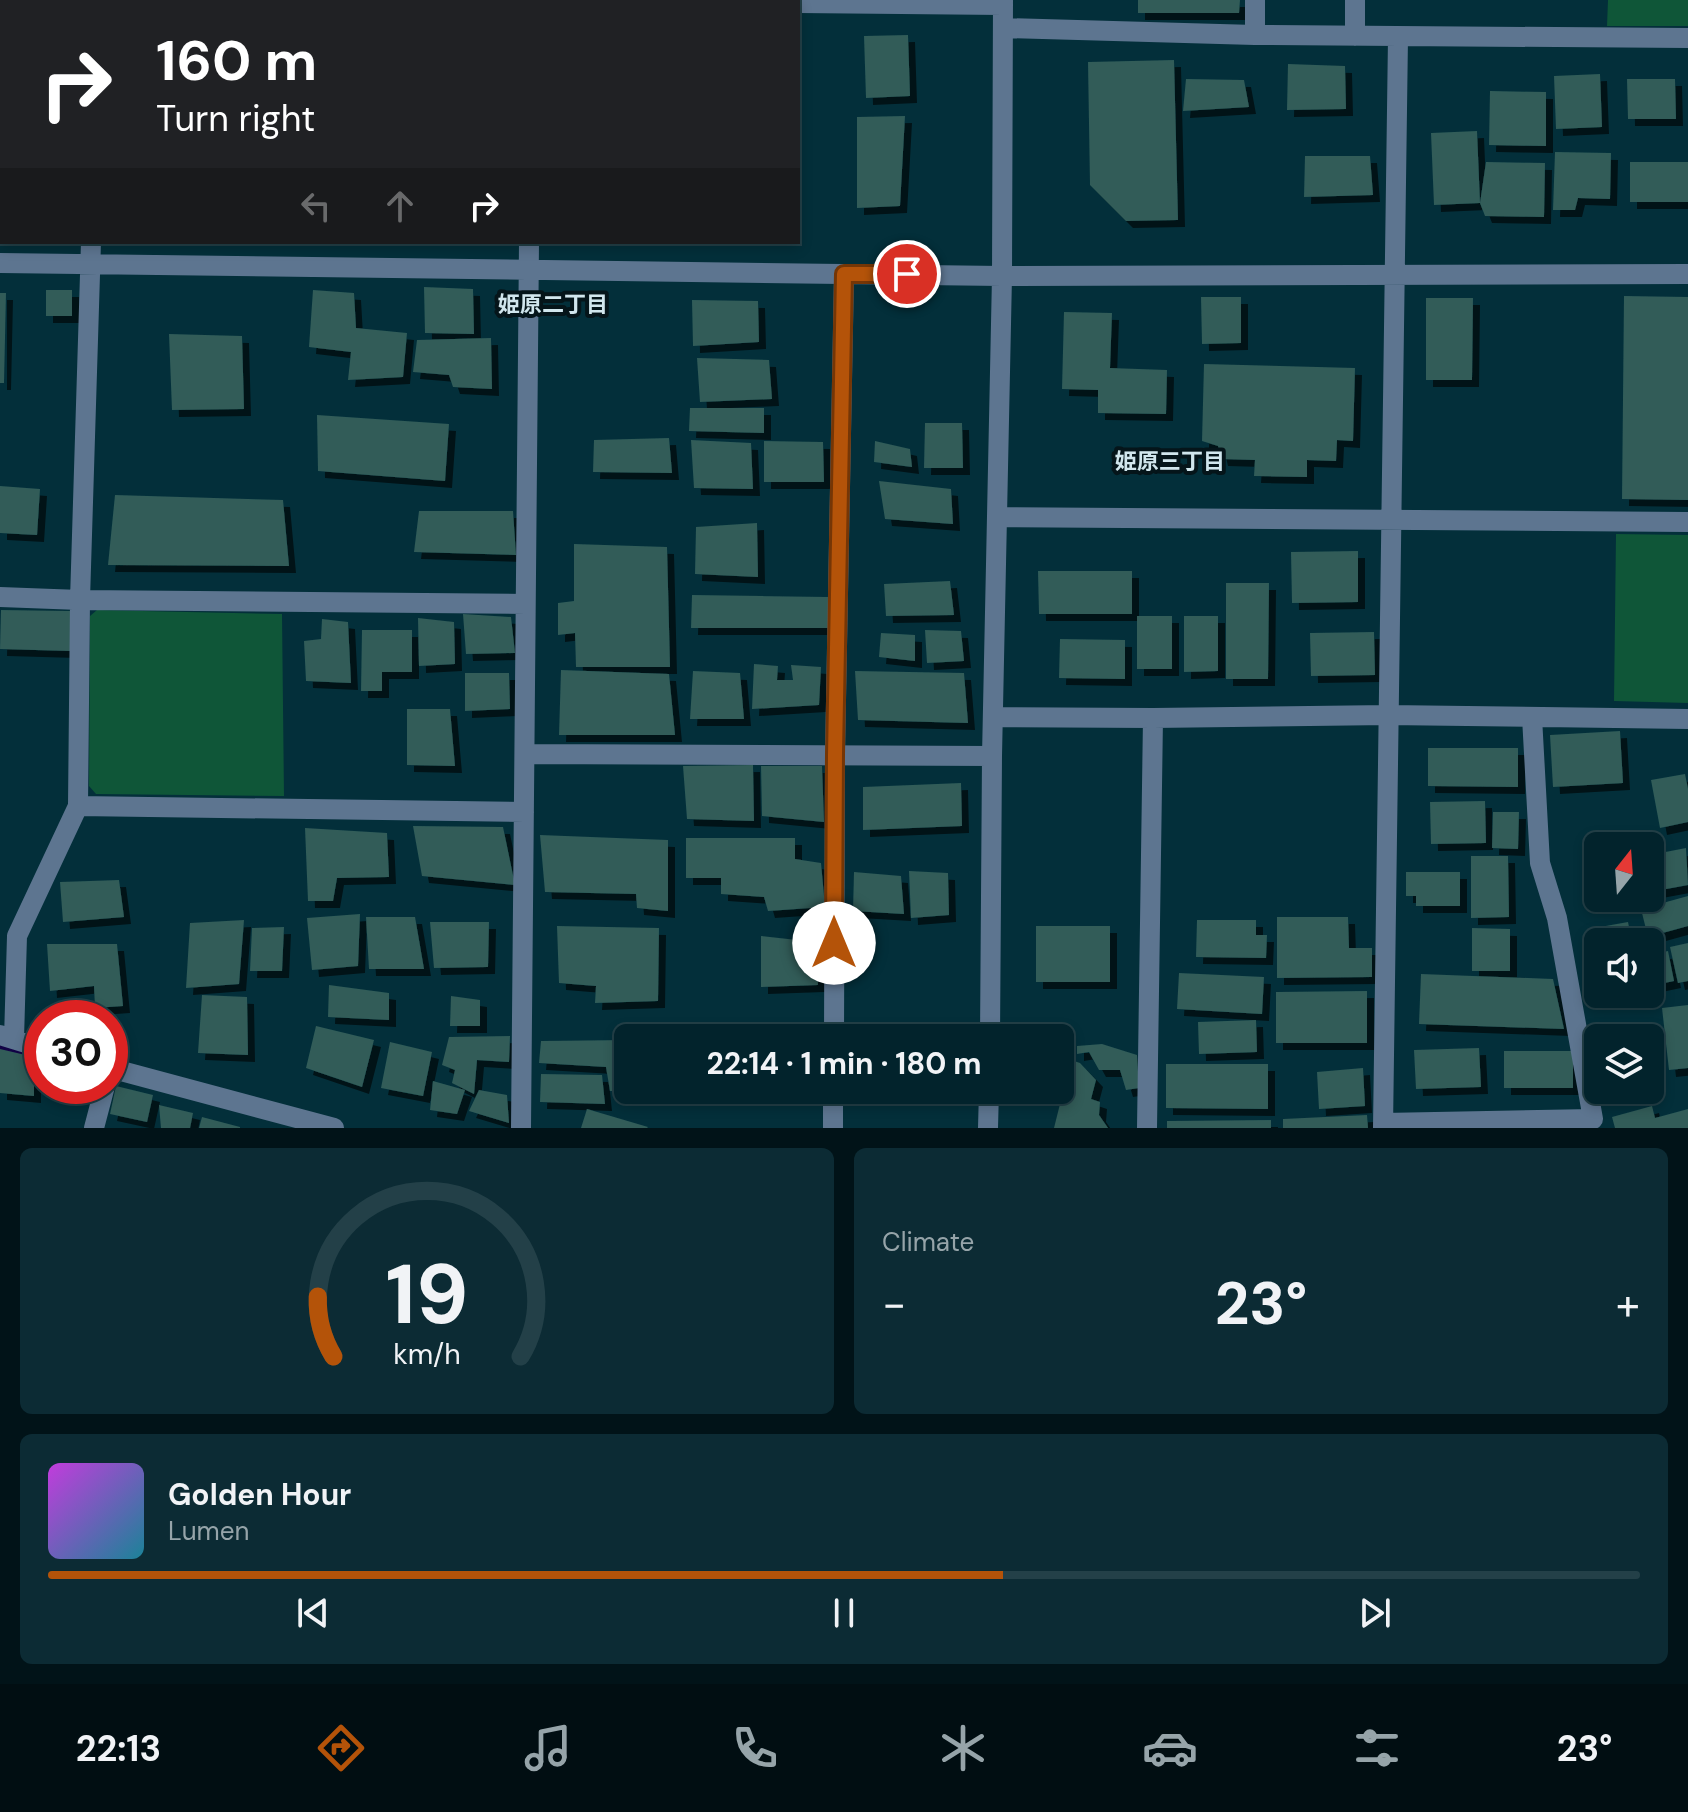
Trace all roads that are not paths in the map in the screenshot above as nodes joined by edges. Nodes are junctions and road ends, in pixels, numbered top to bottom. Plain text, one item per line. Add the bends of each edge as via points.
1 (1255, 0) edge
2 (1355, 0) edge
3 (1003, 2) edge
4 (800, 3) edge
5 (1003, 28) junction
6 (1255, 35) junction
7 (1355, 36) junction
8 (1398, 37) junction
9 (1688, 38) edge
10 (91, 244) edge
11 (529, 244) edge
12 (0, 263) edge
13 (91, 264) junction
14 (529, 271) junction
15 (844, 274) junction
16 (1395, 274) junction
17 (1688, 274) edge
18 (1002, 276) junction
19 (997, 517) junction
20 (1392, 519) junction
21 (1688, 522) edge
22 (0, 597) edge
23 (80, 600) junction
24 (525, 604) junction
25 (1388, 715) junction
26 (993, 717) junction
27 (1532, 717) junction
28 (1153, 718) junction
29 (1688, 719) edge
30 (525, 754) junction
31 (835, 754) junction
32 (992, 756) junction
33 (78, 806) junction
34 (524, 812) junction
35 (834, 1024) edge
36 (990, 1024) edge
37 (7, 1037) edge
38 (128, 1073) edge
39 (100, 1104) edge
40 (833, 1104) edge
41 (989, 1104) edge
42 (1383, 1126) edge
43 (94, 1128) edge
44 (334, 1128) edge
45 (521, 1128) edge
46 (833, 1128) edge
47 (988, 1128) edge
48 (1147, 1128) edge

1 - 6 street
2 - 7 street
3 - 4 street
3 - 5 street
5 - 6 street
5 - 18 street
6 - 7 street
7 - 8 street
8 - 9 street
8 - 16 street
10 - 13 street
11 - 14 street
12 - 13 street
13 - 14 street
13 - 23 street
14 - 15 street
14 - 24 street
15 - 18 street
15 - 31 street
16 - 17 street
16 - 18 street
16 - 20 street
18 - 19 street
19 - 20 street
19 - 26 street
20 - 21 street
20 - 25 street
22 - 23 street
23 - 24 street
23 - 33 street
24 - 30 street
25 - 27 street
25 - 28 street
25 - 42 street
26 - 28 street
26 - 32 street
27 - 29 street
27 - 42 street via 1540,863 1557,918 1593,1119
28 - 48 street
30 - 31 street
30 - 34 street
31 - 32 street
31 - 35 street
32 - 36 street
33 - 34 street
33 - 37 street via 17,936
34 - 45 street
38 - 44 street
39 - 43 street
40 - 46 street
41 - 47 street

